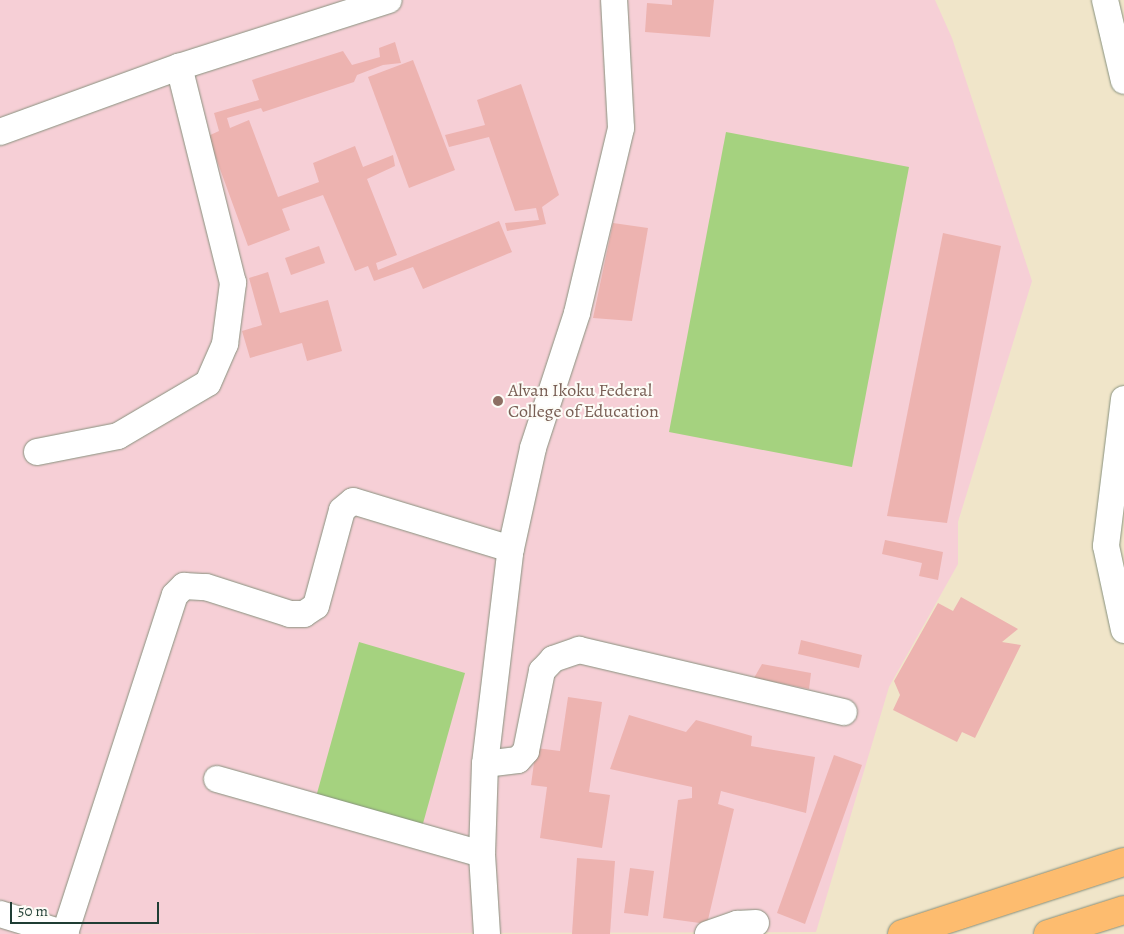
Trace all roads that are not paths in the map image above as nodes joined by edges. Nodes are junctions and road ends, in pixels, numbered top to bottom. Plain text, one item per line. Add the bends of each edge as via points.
1 (389, 0) edge
2 (614, 0) edge
3 (1104, 0) edge
4 (179, 67) junction
5 (1124, 81) edge
6 (0, 132) edge
7 (1124, 399) edge
8 (37, 452) dead end
9 (511, 549) junction
10 (1124, 630) edge
11 (844, 712) dead end
12 (485, 764) junction
13 (217, 779) dead end
14 (482, 854) junction
15 (1124, 862) edge
16 (1124, 910) edge
17 (0, 914) edge
18 (756, 923) dead end
19 (55, 932) edge
20 (487, 934) edge
21 (708, 934) edge
22 (902, 934) edge
23 (1048, 934) edge

1 - 4 lane
2 - 9 lane via 622,128 577,314 533,448
3 - 5 lane
4 - 6 lane
4 - 8 lane via 233,283 225,344 208,383 118,436
7 - 10 lane via 1106,546
9 - 12 lane
9 - 19 lane via 353,501 342,510 316,606 304,614 290,614 206,587 184,586 175,595
11 - 12 lane via 579,650 553,659 542,671 526,751 518,760
12 - 14 lane
13 - 14 lane
14 - 20 lane
15 - 22 main road
16 - 23 main road
17 - 19 lane
18 - 21 lane via 737,924

